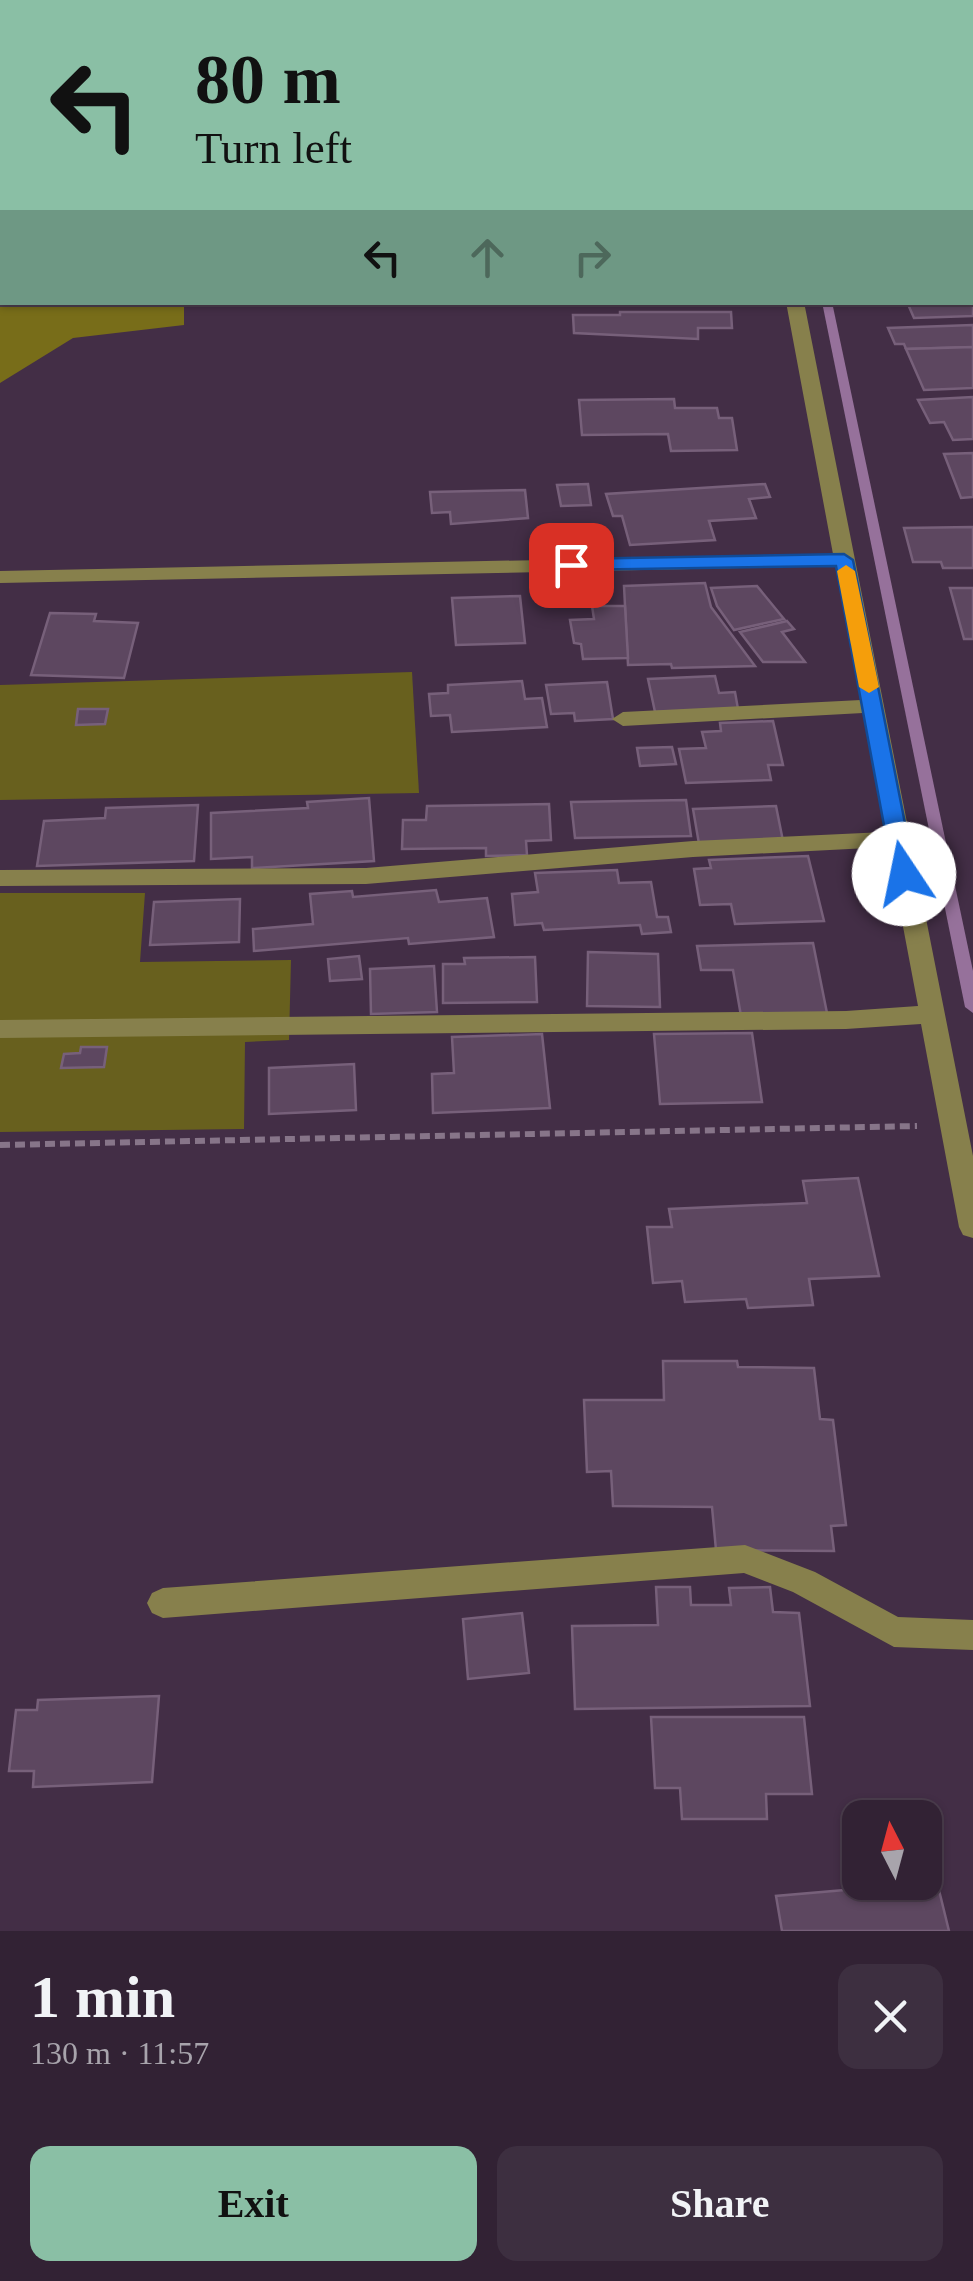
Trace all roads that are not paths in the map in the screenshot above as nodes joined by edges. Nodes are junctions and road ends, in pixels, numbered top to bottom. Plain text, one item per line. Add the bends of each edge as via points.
1 (796, 305) edge
2 (844, 560) junction
3 (0, 577) edge
4 (872, 706) junction
5 (623, 719) dead end
6 (898, 839) junction
7 (0, 878) edge
8 (930, 1014) junction
9 (0, 1029) edge
10 (969, 1188) edge
11 (973, 1227) edge
12 (163, 1603) dead end
13 (973, 1635) edge

1 - 2 street
2 - 3 street
2 - 4 street
4 - 5 street
4 - 6 street
6 - 7 street via 366,876
6 - 8 street
8 - 9 street
8 - 10 street
10 - 11 street
12 - 13 street via 745,1559 804,1582 894,1632

